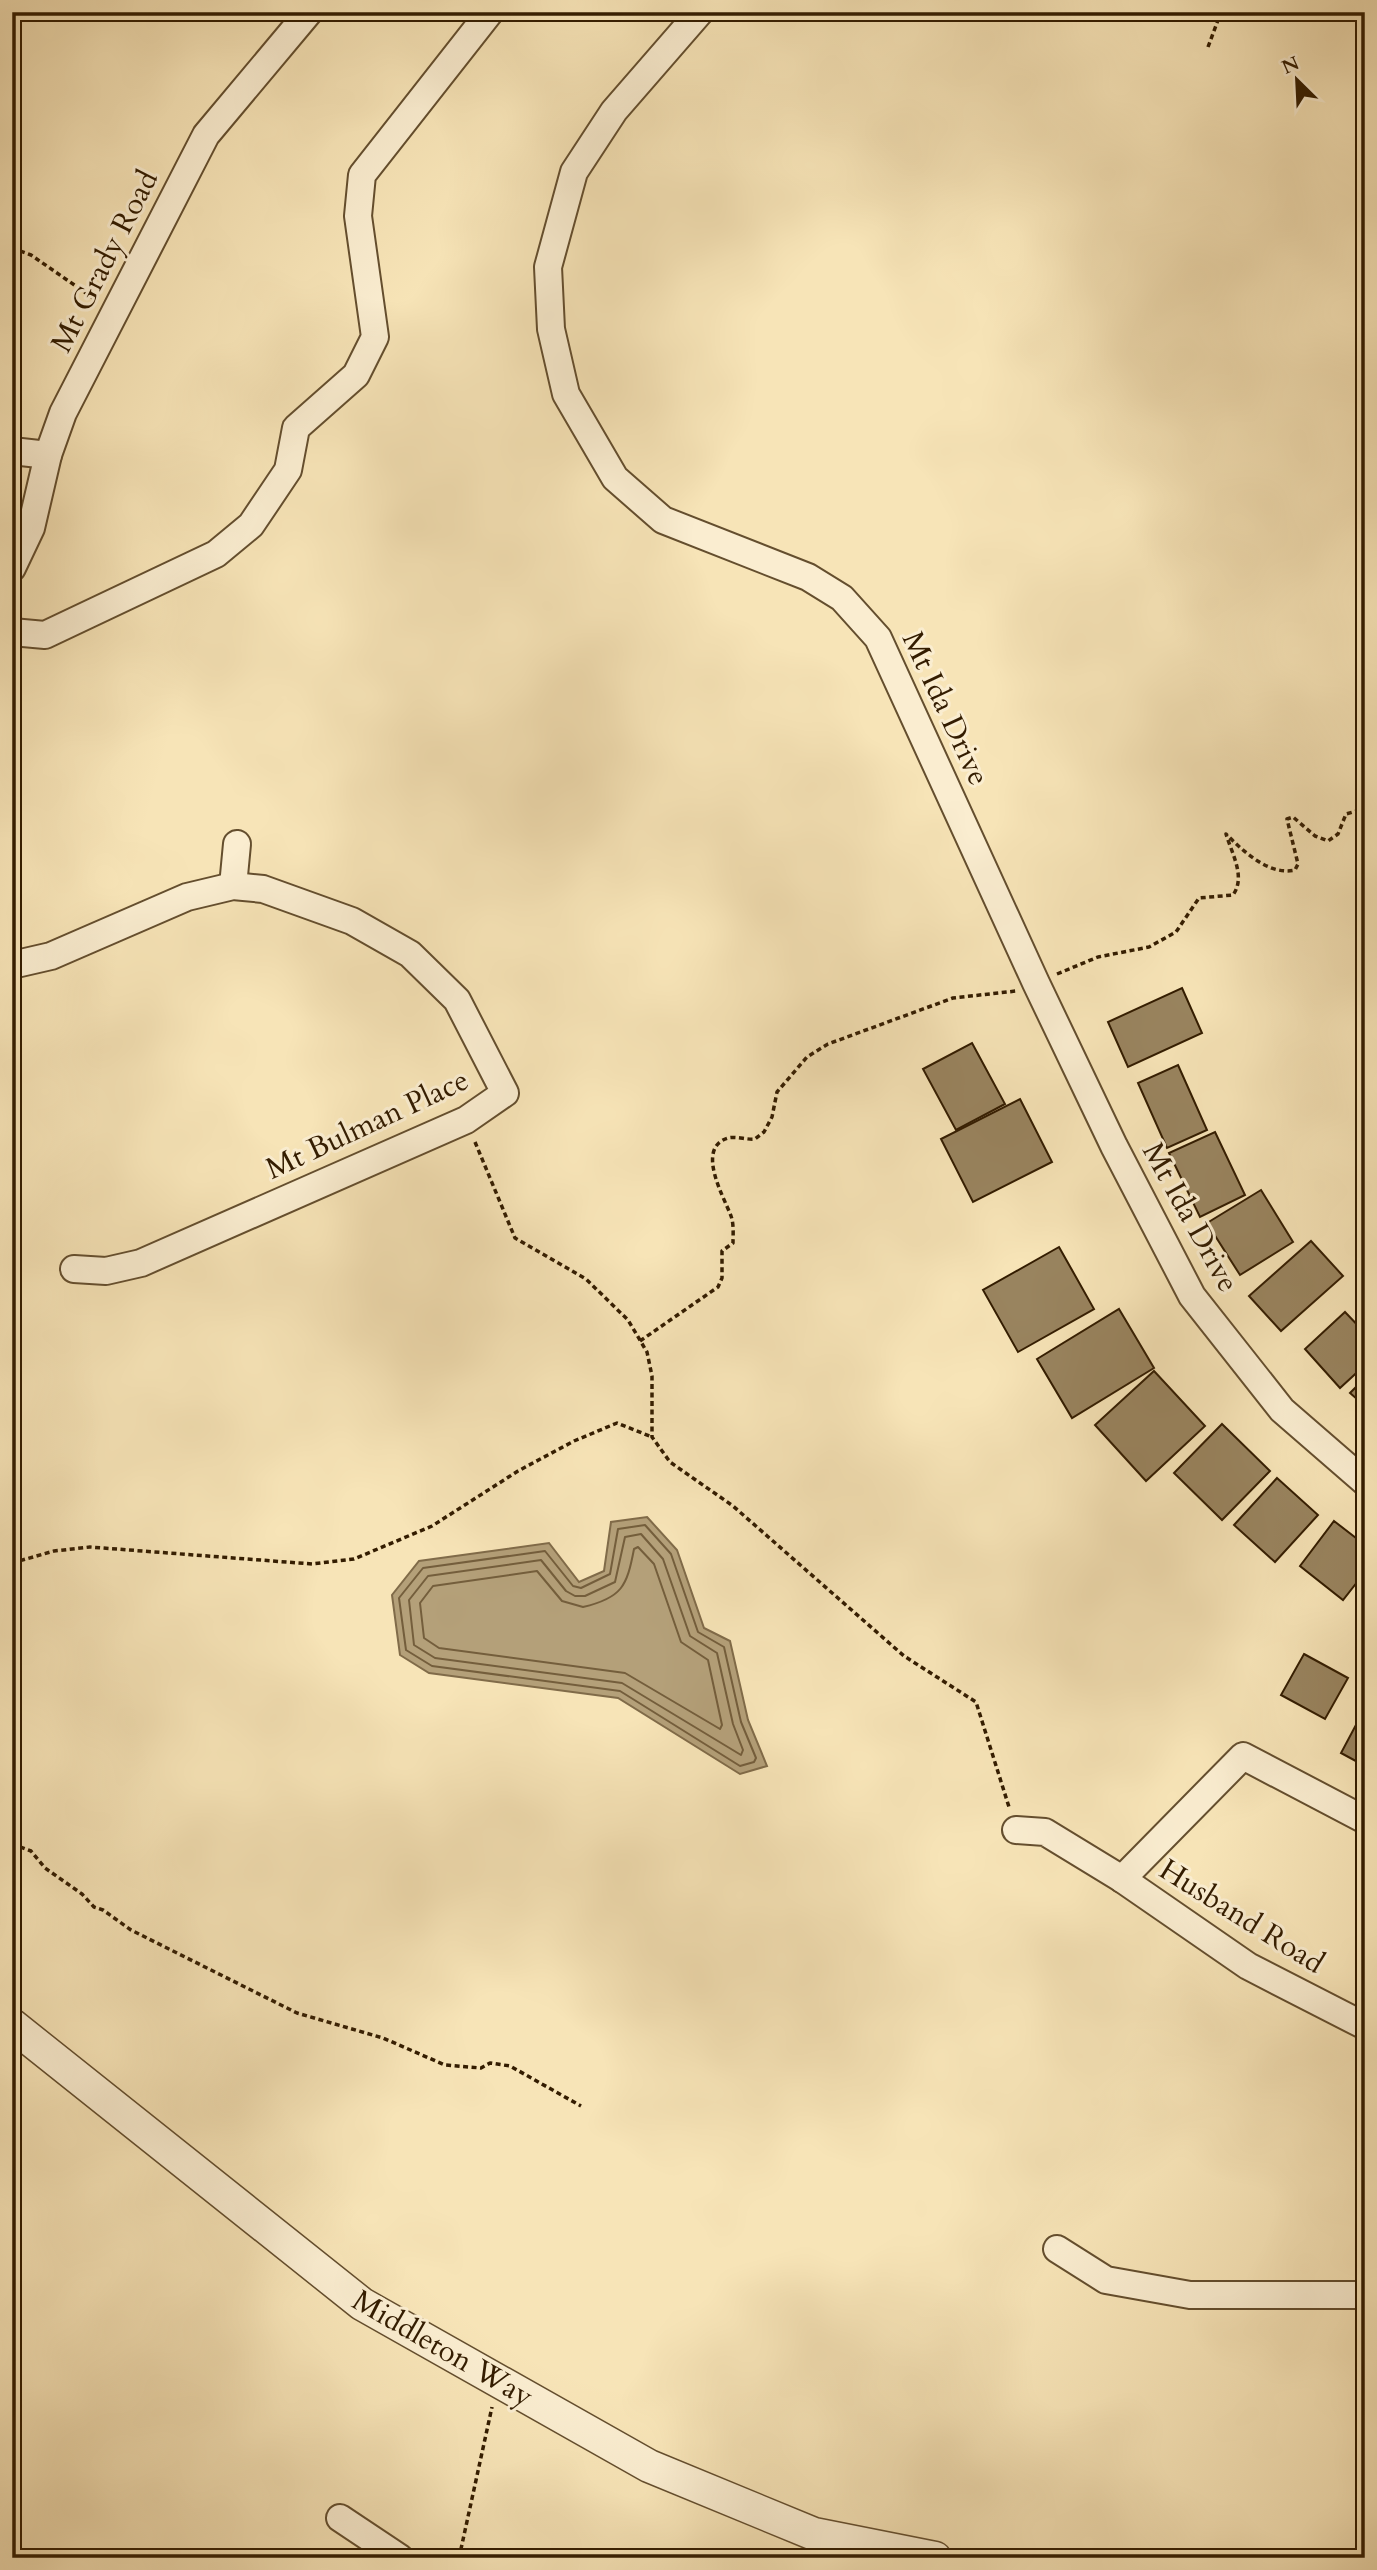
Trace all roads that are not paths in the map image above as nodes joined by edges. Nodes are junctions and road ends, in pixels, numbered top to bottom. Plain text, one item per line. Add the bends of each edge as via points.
1 (309, 12) edge
2 (490, 12) edge
3 (700, 12) edge
4 (12, 451) edge
5 (48, 455) junction
6 (12, 568) edge
7 (12, 632) edge
8 (237, 844) dead end
9 (233, 886) junction
10 (12, 965) edge
11 (74, 1269) dead end
12 (1365, 1482) edge
13 (1365, 1820) edge
14 (1016, 1830) road end
15 (1122, 1880) junction
16 (12, 2025) edge
17 (1365, 2026) edge
18 (1057, 2249) dead end
19 (1365, 2295) edge
20 (341, 2518) dead end
21 (400, 2558) edge
22 (934, 2558) edge

1 - 5 street, Mt Grady Road via 206,135 63,413
2 - 7 street via 362,174 358,216 374,337 356,375 296,428 288,470 251,525 216,554 45,635
3 - 12 street, Mt Ida Drive via 614,111 574,172 548,267 551,329 566,394 615,478 663,520 808,577 842,598 878,638 1036,983 1192,1296 1282,1410
4 - 5 street
5 - 6 street, Mt Grady Road via 31,528
8 - 9 street
9 - 10 street, Mt Bulman Place via 187,897 51,956
9 - 11 street, Mt Bulman Place via 264,889 352,921 410,954 457,1000 505,1093 466,1120 141,1263 106,1270
13 - 15 street via 1243,1756
14 - 15 street, Husband Road via 1045,1832
15 - 17 street, Husband Road via 1248,1966
16 - 22 street, Middleton Way via 362,2304 649,2466 802,2529
18 - 19 street via 1106,2280 1191,2295
20 - 21 street

